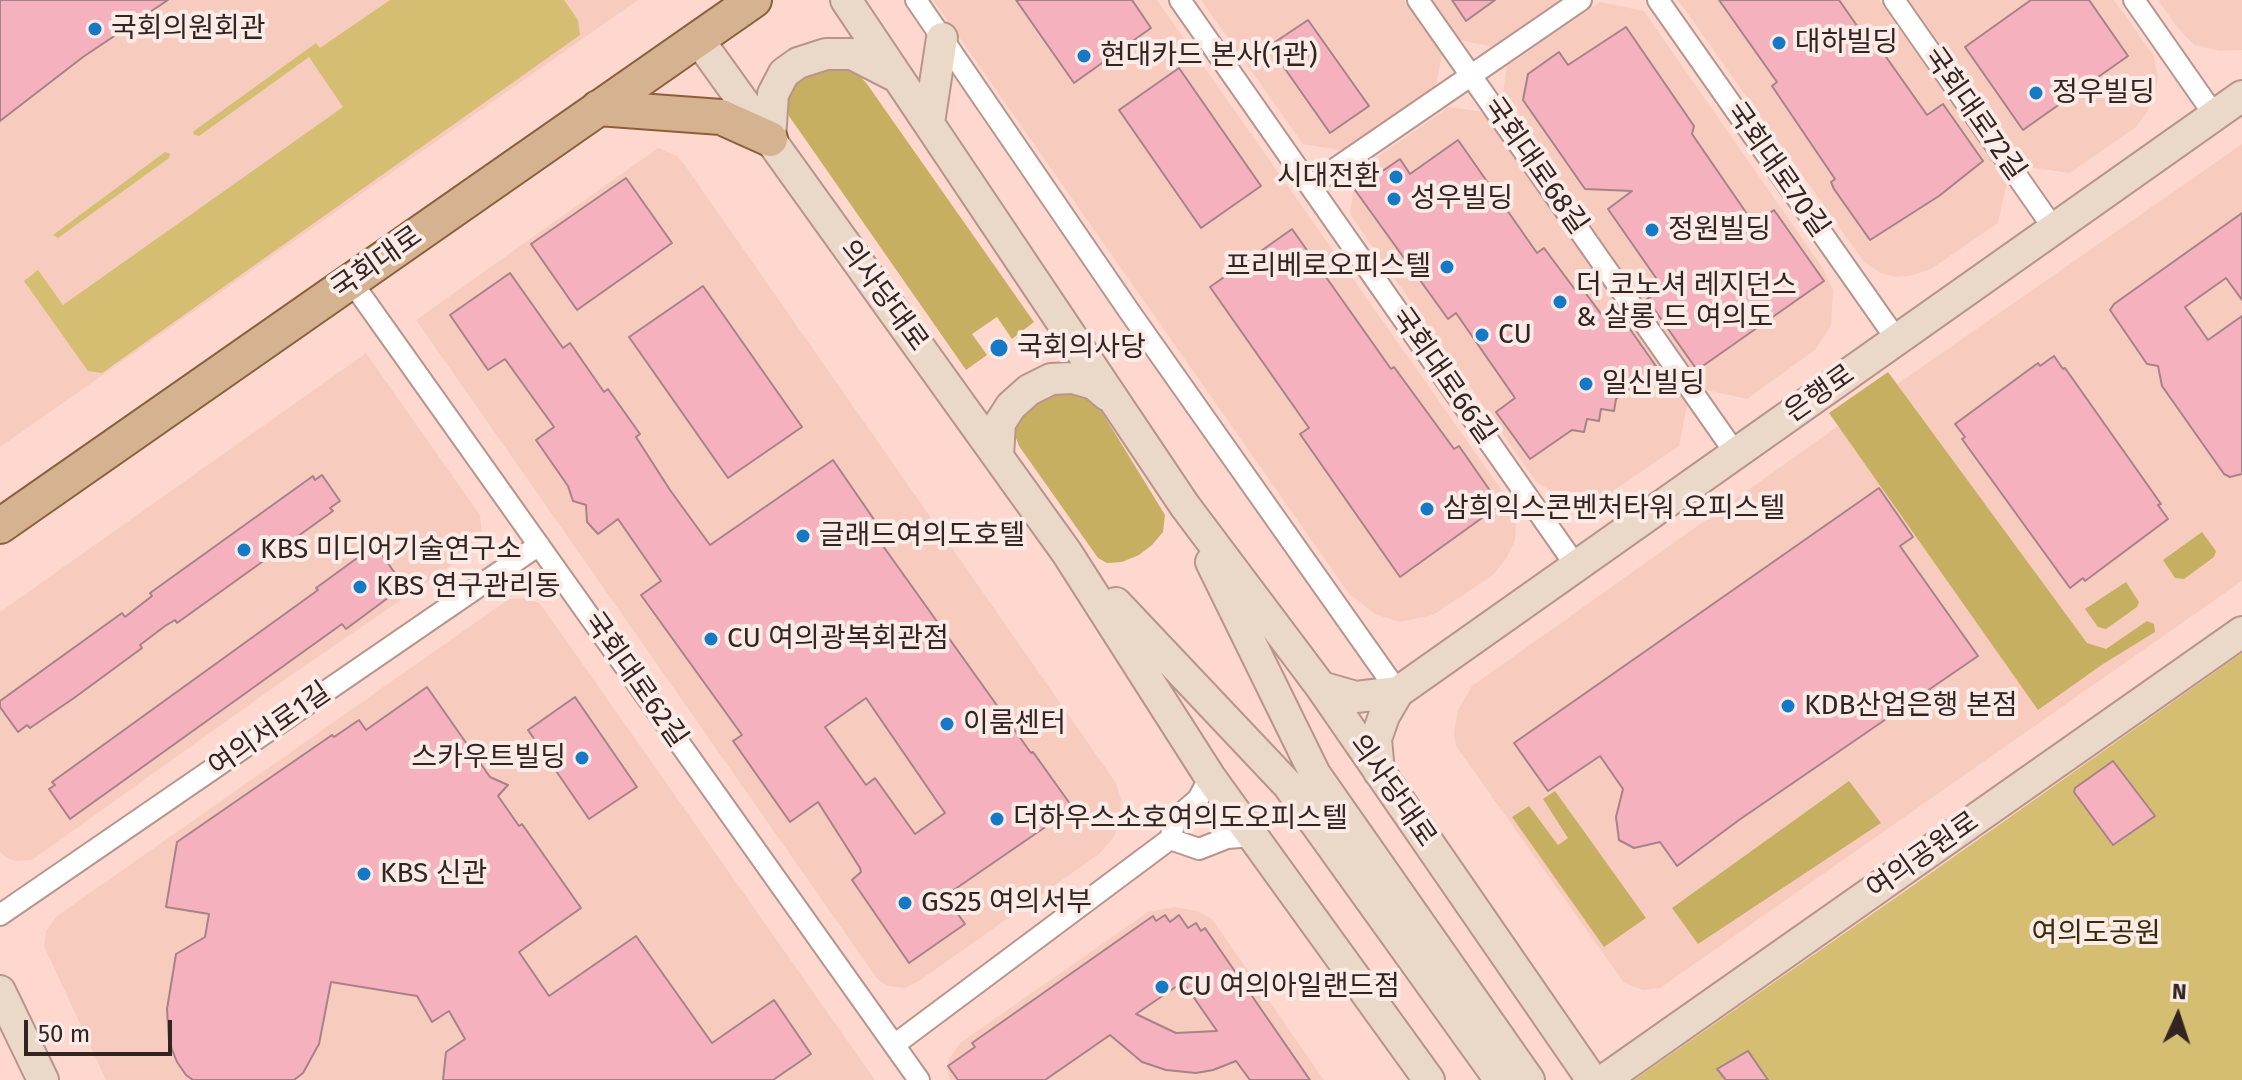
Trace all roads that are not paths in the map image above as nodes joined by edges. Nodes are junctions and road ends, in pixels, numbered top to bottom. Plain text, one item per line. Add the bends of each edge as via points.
1 (754, 0) edge
2 (846, 0) edge
3 (916, 0) edge
4 (1180, 0) edge
5 (1418, 0) edge
6 (1581, 0) edge
7 (1658, 0) edge
8 (1894, 0) edge
9 (2134, 0) edge
10 (942, 38) junction
11 (698, 39) junction
12 (1471, 76) junction
13 (899, 78) junction
14 (2242, 96) edge
15 (598, 108) junction
16 (2215, 116) junction
17 (929, 123) junction
18 (770, 139) junction
19 (1310, 186) junction
20 (2054, 229) junction
21 (351, 281) junction
22 (1897, 340) junction
23 (1115, 402) junction
24 (1736, 454) junction
25 (998, 456) junction
26 (1185, 506) junction
27 (0, 526) edge
28 (539, 545) junction
29 (1067, 553) junction
30 (1576, 566) junction
31 (2242, 632) edge
32 (1321, 687) junction
33 (1398, 692) junction
34 (1379, 772) junction
35 (1210, 777) junction
36 (1254, 836) junction
37 (1166, 842) junction
38 (0, 915) edge
39 (1515, 969) junction
40 (0, 991) edge
41 (1401, 1040) junction
42 (894, 1045) junction
43 (43, 1080) edge
44 (919, 1080) edge
45 (1429, 1080) edge
46 (1449, 1080) edge
47 (1500, 1080) edge
48 (1529, 1080) edge
49 (1558, 1080) edge
50 (1592, 1080) edge
51 (1604, 1080) edge

1 - 11 main road, 국회대로
2 - 13 main road, 의사당대로
3 - 10 street
4 - 19 street, 국회대로66길
5 - 12 street, 국회대로68길
6 - 12 street, 국회대로68길
7 - 22 street, 국회대로70길
8 - 20 street, 국회대로72길
9 - 16 street
10 - 17 main road
10 - 33 street
11 - 15 main road, 국회대로
11 - 18 main road, 의사당대로
12 - 19 street
12 - 24 street, 국회대로68길
13 - 17 main road, 의사당대로
13 - 18 main road via 852,54 826,54 798,63 784,73 773,94
14 - 16 main road, 은행로
15 - 18 main road via 721,117
15 - 21 main road, 국회대로
16 - 20 main road, 은행로
17 - 23 main road, 의사당대로
18 - 25 main road, 의사당대로
19 - 30 street, 국회대로66길
20 - 22 main road, 은행로
21 - 27 main road, 국회대로
21 - 28 street, 국회대로62길
22 - 24 main road, 은행로
23 - 25 main road via 1094,384 1051,379 1011,406 1000,423
23 - 26 main road, 의사당대로
24 - 30 main road, 은행로
25 - 29 main road, 의사당대로
26 - 32 main road, 의사당대로
26 - 48 main road, 의사당대로 via 1315,774
28 - 38 street, 여의서로1길
28 - 42 street, 국회대로62길
29 - 35 main road, 의사당대로
29 - 47 main road, 의사당대로 via 1288,785
30 - 33 main road, 은행로
31 - 51 main road, 여의공원로
32 - 33 main road via 1356,697
32 - 34 main road, 의사당대로
33 - 34 main road via 1376,739
34 - 39 main road, 의사당대로
35 - 36 main road, 의사당대로
35 - 37 street via 1198,799 1176,818
36 - 37 street via 1227,838 1199,849
36 - 41 main road, 의사당대로
37 - 42 street
39 - 49 main road via 1542,1030 1563,1060
39 - 50 main road, 의사당대로
40 - 43 main road
41 - 45 main road, 의사당대로
41 - 46 main road
42 - 44 street, 국회대로62길

